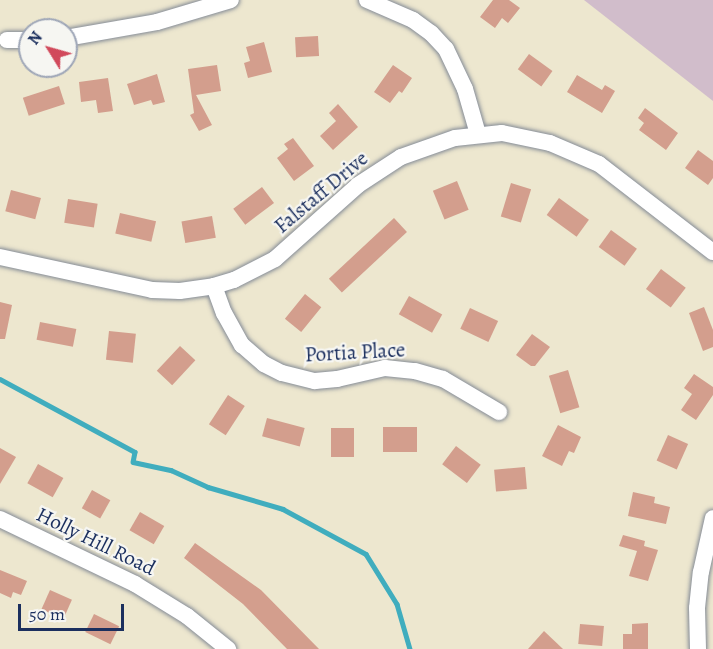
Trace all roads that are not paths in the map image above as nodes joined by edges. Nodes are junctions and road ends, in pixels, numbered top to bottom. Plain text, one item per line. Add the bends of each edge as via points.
1 (231, 0) edge
2 (367, 0) edge
3 (78, 36) edge
4 (7, 40) dead end
5 (18, 40) edge
6 (478, 134) junction
7 (713, 252) edge
8 (0, 257) edge
9 (214, 286) junction
10 (499, 412) dead end
11 (713, 518) edge
12 (0, 519) edge
13 (228, 649) edge
14 (698, 649) edge

1 - 3 street via 157,22
2 - 6 street via 413,20 446,49 465,89
4 - 5 street
6 - 7 street, Falstaff Drive via 525,137 574,152 619,177
6 - 9 street, Falstaff Drive via 425,147 377,171 275,259
8 - 9 street, Falstaff Drive via 152,290
9 - 10 street, Portia Place via 242,345 282,373 315,381 385,369 416,371 443,379
11 - 14 street via 699,590
12 - 13 street, Holly Hill Road via 135,584 187,616

